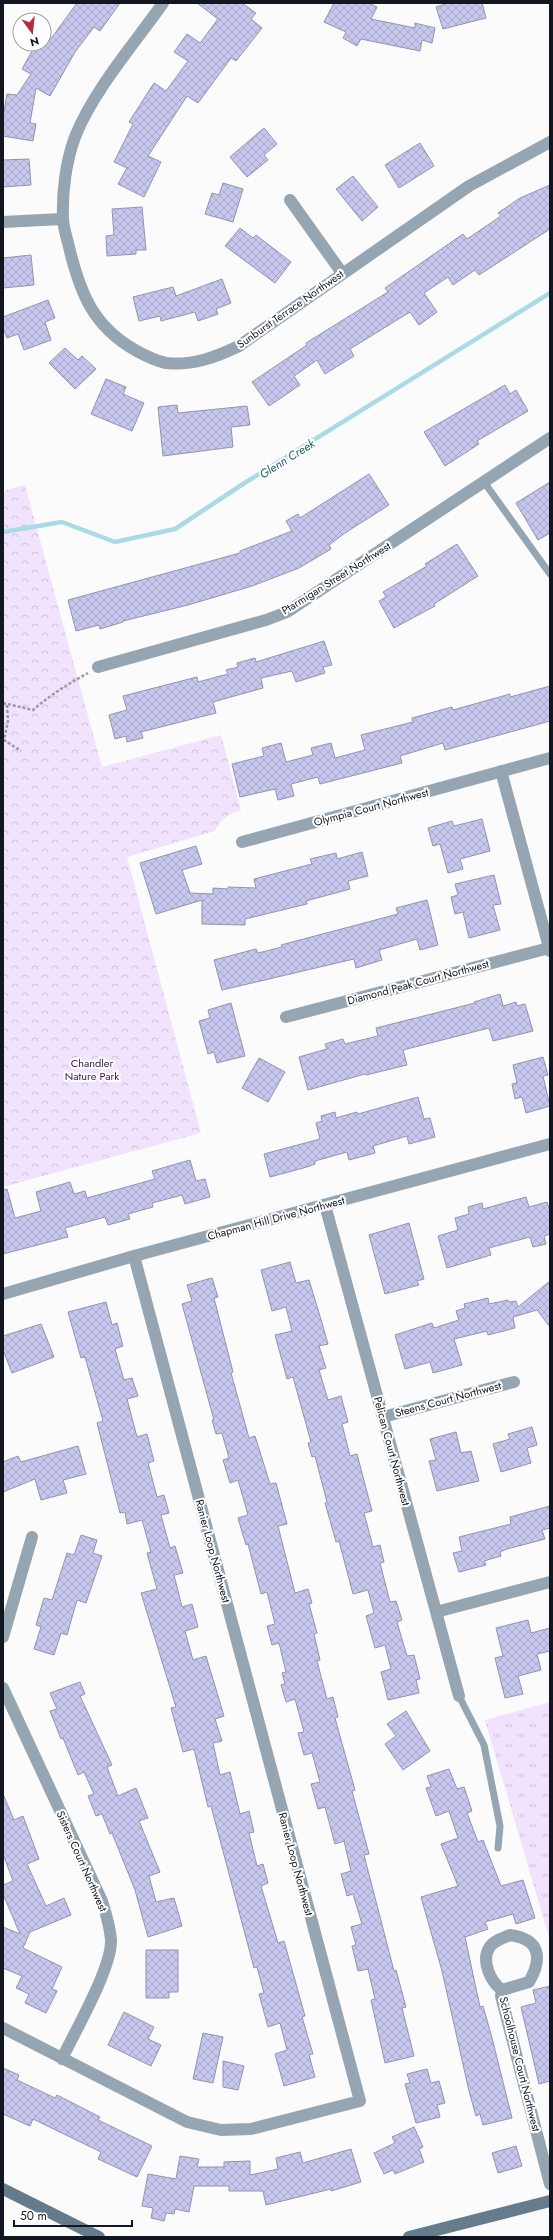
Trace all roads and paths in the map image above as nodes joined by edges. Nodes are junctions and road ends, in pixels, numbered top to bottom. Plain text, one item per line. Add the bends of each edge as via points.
1 (164, 3) edge
2 (550, 142) edge
3 (290, 200) dead end
4 (62, 218) junction
5 (3, 222) edge
6 (342, 273) junction
7 (550, 438) edge
8 (484, 482) junction
9 (550, 574) edge
10 (98, 667) dead end
11 (78, 679) dead end
12 (3, 703) edge
13 (7, 706) junction
14 (20, 751) dead end
15 (550, 758) edge
16 (501, 771) junction
17 (242, 842) dead end
18 (550, 949) edge
19 (286, 1017) dead end
20 (550, 1144) edge
21 (326, 1205) junction
22 (134, 1256) junction
23 (3, 1294) edge
24 (514, 1382) dead end
25 (383, 1417) junction
26 (32, 1537) dead end
27 (550, 1582) edge
28 (436, 1612) junction
29 (3, 1637) edge
30 (3, 1688) edge
31 (459, 1696) joint
32 (498, 1848) dead end
33 (502, 1990) junction
34 (3, 2028) edge
35 (62, 2059) junction
36 (550, 2184) edge
37 (3, 2189) edge
38 (550, 2201) edge
39 (99, 2237) edge
40 (410, 2237) edge

1 - 4 street, Sunburst Terrace Northwest via 101,90 75,138 66,175
2 - 6 street, Sunburst Terrace Northwest via 469,186
3 - 6 street
4 - 5 street
4 - 6 street, Sunburst Terrace Northwest via 83,295 101,324 117,340 142,354 166,363 191,363 211,359 239,346
7 - 8 street, Ptarmigan Street Northwest
8 - 9 lane
8 - 10 street, Ptarmigan Street Northwest via 287,612
11 - 13 path via 68,687 50,694 33,710
12 - 13 path
13 - 14 path via 8,721 4,740
15 - 16 street, Olympia Court Northwest
16 - 17 street, Olympia Court Northwest
16 - 18 street
18 - 19 street, Diamond Peak Court Northwest
20 - 21 street, Chapman Hill Drive Northwest
21 - 22 street, Chapman Hill Drive Northwest
21 - 25 street, Pelican Court Northwest
22 - 23 street, Chapman Hill Drive Northwest
22 - 35 street, Ranier Loop Northwest via 360,2101 251,2129 221,2130 187,2122
24 - 25 street, Steens Court Northwest
25 - 28 street, Pelican Court Northwest
26 - 29 street
27 - 28 street
28 - 31 street, Pelican Court Northwest
30 - 35 street, Sisters Court Northwest via 102,1901 109,1923 111,1941 107,1965
31 - 32 lane via 484,1745 500,1826
33 - 33 street, Schoolhouse Court Northwest via 528,1982 536,1970 536,1950 532,1942 521,1936 510,1935 498,1940 489,1948 487,1962 490,1974
33 - 36 street, Schoolhouse Court Northwest via 501,1996
34 - 35 street, Ranier Loop Northwest
37 - 39 main road
38 - 40 main road

